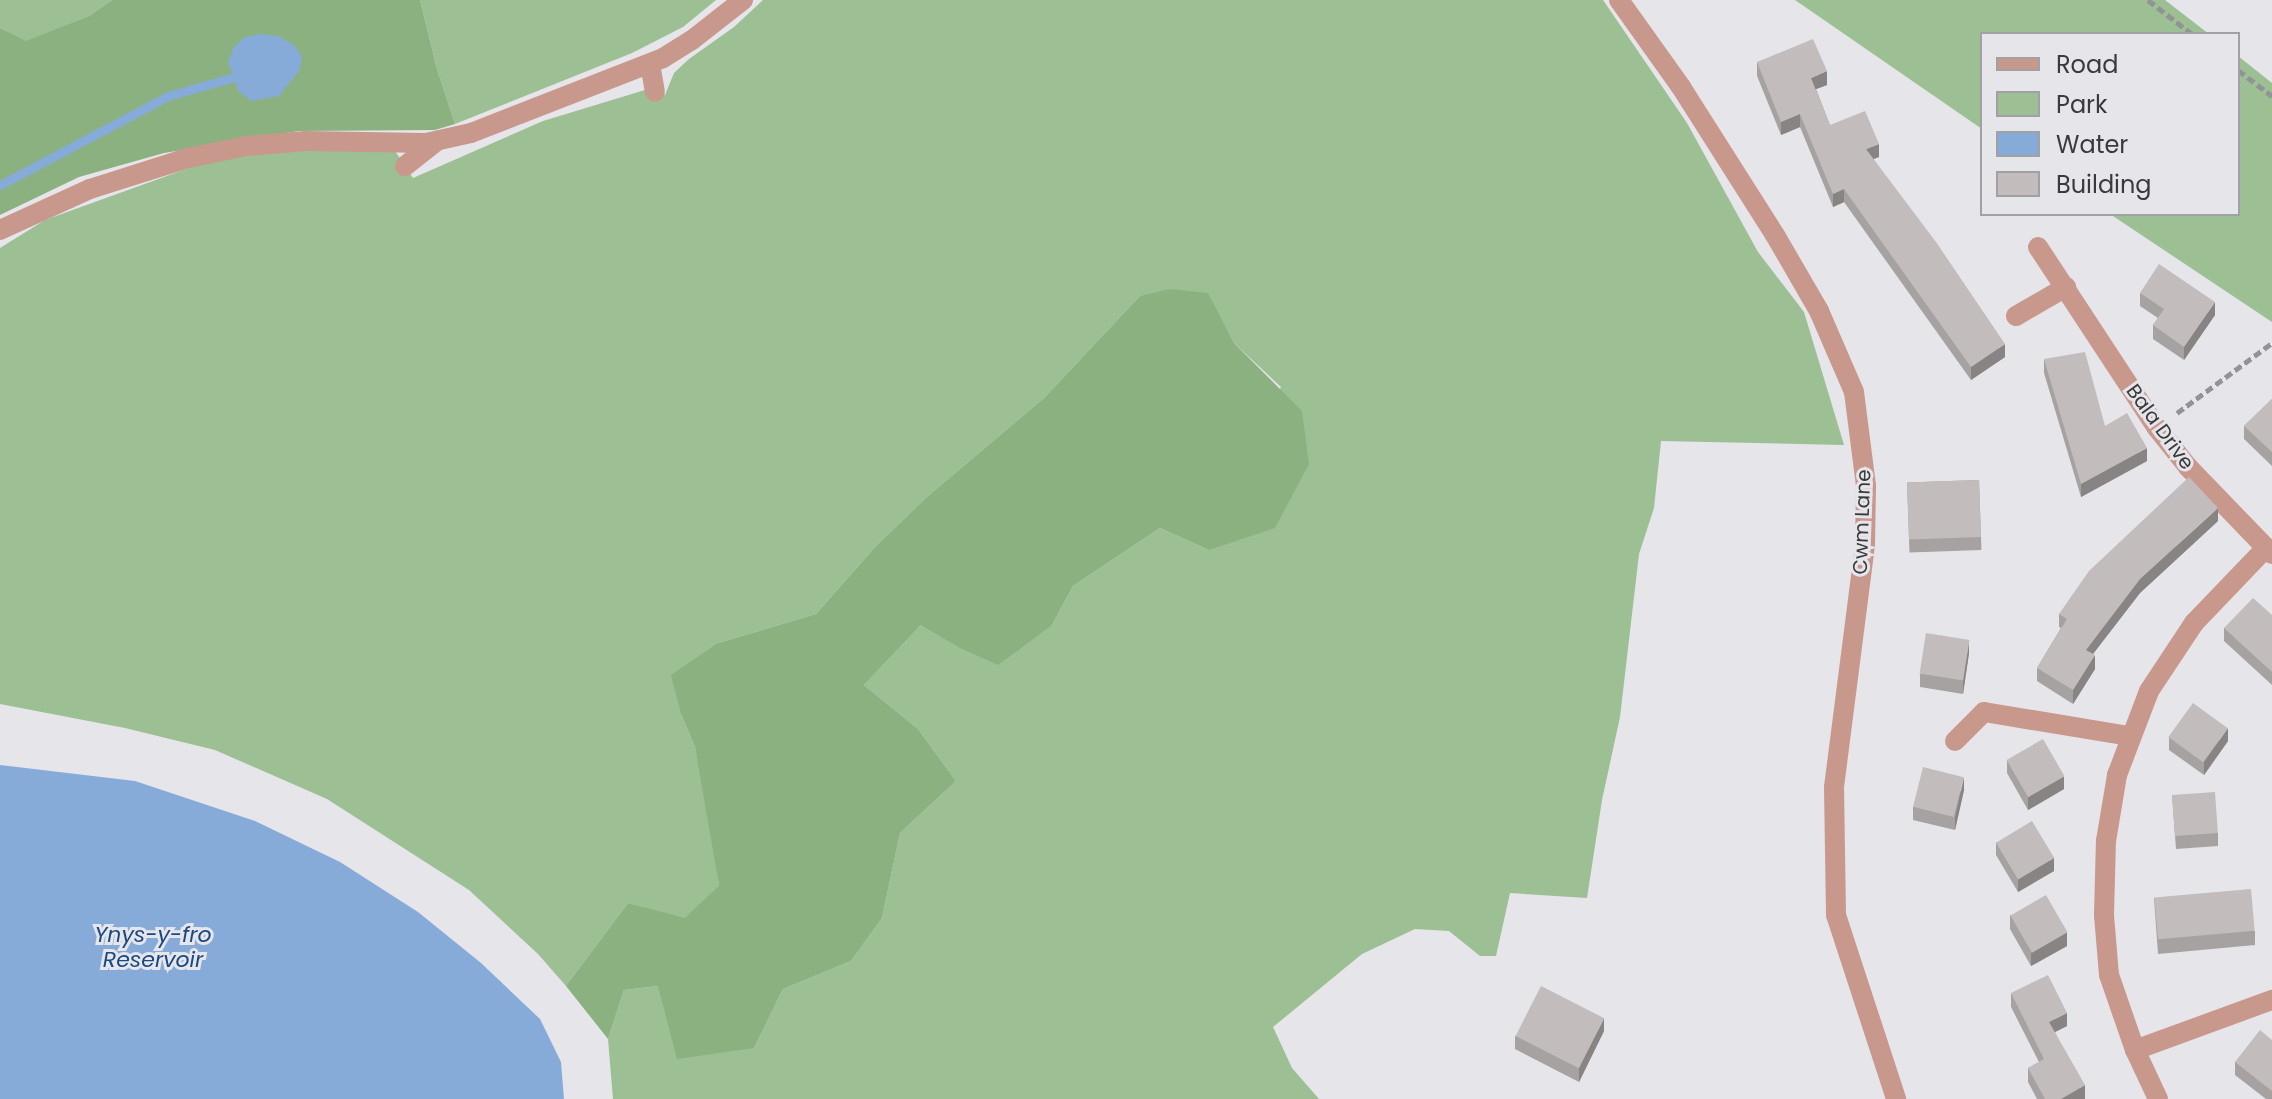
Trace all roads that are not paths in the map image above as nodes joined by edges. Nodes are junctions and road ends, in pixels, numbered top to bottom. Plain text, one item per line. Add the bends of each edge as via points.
1 (743, 0) edge
2 (1619, 0) edge
3 (650, 64) junction
4 (662, 88) dead end
5 (440, 140) junction
6 (405, 166) dead end
7 (0, 230) edge
8 (2038, 247) dead end
9 (2066, 287) junction
10 (2016, 316) dead end
11 (2269, 551) edge
12 (2129, 736) junction
13 (1955, 741) dead end
14 (2272, 1000) edge
15 (2135, 1050) junction
16 (1896, 1099) edge
17 (2158, 1099) edge

1 - 3 street via 692,40
2 - 16 street, Cwm Lane via 1775,235 1819,311 1854,392 1866,486 1865,545 1834,787 1836,915
3 - 4 street
3 - 5 street via 561,90 471,133
5 - 6 street
5 - 7 street via 306,141 188,158 90,189
8 - 9 street, Bala Drive
9 - 10 street
9 - 11 street, Bala Drive via 2157,428
11 - 12 street via 2194,623 2149,691
12 - 13 street via 1984,712
12 - 15 street via 2106,841 2104,915 2109,975
14 - 15 street
15 - 17 street

